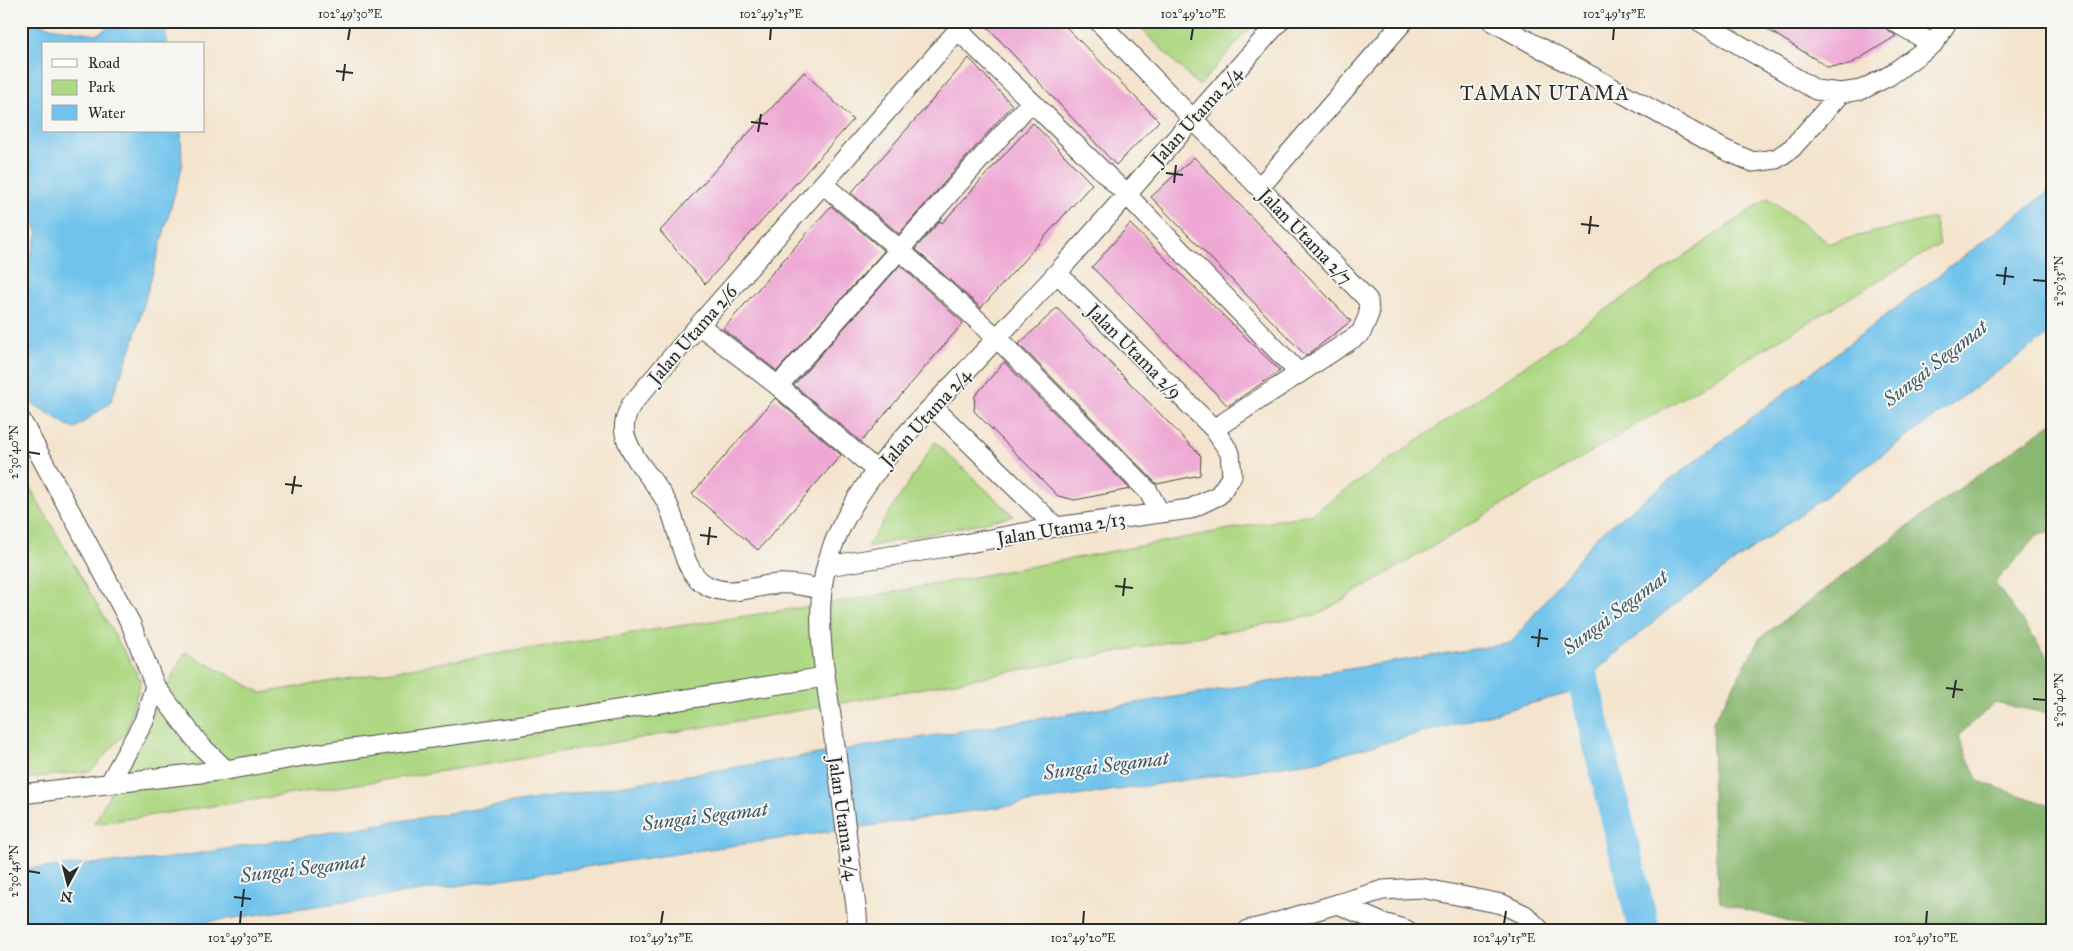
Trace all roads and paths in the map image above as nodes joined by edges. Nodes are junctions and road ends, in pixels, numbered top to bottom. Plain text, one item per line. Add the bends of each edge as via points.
1 (1098, 21) edge
2 (1280, 21) edge
3 (1404, 21) edge
4 (1492, 21) edge
5 (1699, 21) edge
6 (1893, 21) edge
7 (1948, 21) edge
8 (962, 26) edge
9 (1933, 44) junction
10 (1841, 93) junction
11 (1031, 102) junction
12 (1192, 118) junction
13 (823, 184) junction
14 (1260, 187) junction
15 (1126, 194) junction
16 (899, 249) junction
17 (1057, 273) junction
18 (698, 325) junction
19 (997, 338) junction
20 (1299, 374) junction
21 (778, 386) junction
22 (932, 406) junction
23 (21, 420) edge
24 (1214, 429) junction
25 (877, 471) junction
26 (1160, 513) junction
27 (1056, 527) junction
28 (827, 566) junction
29 (822, 590) junction
30 (155, 686) junction
31 (827, 686) junction
32 (226, 770) junction
33 (109, 784) junction
34 (21, 794) edge
35 (1338, 904) junction
36 (857, 922) edge
37 (1262, 929) edge
38 (1407, 930) edge
39 (1540, 930) edge

1 - 12 street, Jalan Utama 2/7
2 - 12 street, Jalan Utama 2/4
3 - 14 street
4 - 10 street via 1724,150 1753,162 1776,159 1792,148
5 - 10 street via 1816,90
6 - 9 street
7 - 9 street
8 - 11 street
8 - 13 street, Jalan Utama 2/6
9 - 10 street via 1889,76 1861,90
11 - 15 street
11 - 16 street
12 - 14 street, Jalan Utama 2/7
12 - 15 street, Jalan Utama 2/4
13 - 16 street
13 - 18 street, Jalan Utama 2/6
14 - 20 street, Jalan Utama 2/7 via 1368,300 1369,314 1361,333
15 - 17 street, Jalan Utama 2/4
15 - 20 street
16 - 19 street
16 - 21 street
17 - 19 street, Jalan Utama 2/4
17 - 24 street, Jalan Utama 2/9
18 - 21 street
18 - 29 street, Jalan Utama 2/6 via 631,405 624,420 626,437 640,467 667,503 692,574 706,585 723,591 775,584 796,584
19 - 22 street, Jalan Utama 2/4
19 - 26 street via 1148,491
20 - 24 street, Jalan Utama 2/7
21 - 25 street
22 - 25 street, Jalan Utama 2/4
22 - 27 street
23 - 30 street via 131,624
24 - 26 street, Jalan Utama 2/13 via 1230,453 1232,476 1219,495 1190,509
25 - 28 street, Jalan Utama 2/4 via 836,534
26 - 27 street, Jalan Utama 2/13
27 - 28 street, Jalan Utama 2/13
28 - 29 street, Jalan Utama 2/4
29 - 31 street, Jalan Utama 2/4
30 - 32 street via 200,745
30 - 33 street via 144,721
31 - 32 street via 309,754
31 - 36 street, Jalan Utama 2/4
32 - 33 street
33 - 34 street
35 - 37 street
35 - 38 street
35 - 39 street via 1383,890 1421,888 1502,904 1525,915

